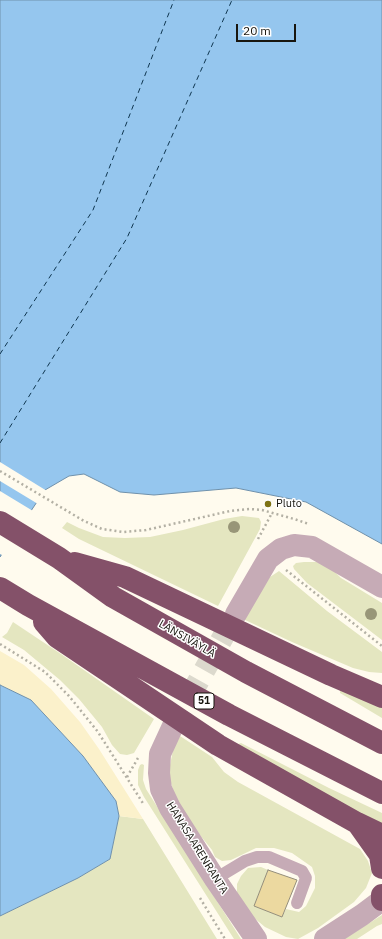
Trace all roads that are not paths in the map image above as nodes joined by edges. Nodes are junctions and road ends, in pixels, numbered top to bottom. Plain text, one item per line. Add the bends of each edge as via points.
1 (0, 522) edge
2 (59, 558) junction
3 (382, 587) edge
4 (0, 588) edge
5 (28, 605) junction
6 (236, 614) tunnel mouth
7 (382, 697) edge
8 (172, 728) tunnel mouth
9 (382, 743) edge
10 (382, 792) edge
11 (357, 823) junction
12 (382, 835) edge
13 (382, 868) edge
14 (215, 879) junction
15 (382, 895) edge
16 (382, 900) edge
17 (297, 903) dead end
18 (256, 939) edge
19 (325, 939) edge

1 - 2 highway, LÄNSIVÄYLÄ
2 - 7 highway via 125,577
2 - 9 highway, LÄNSIVÄYLÄ via 113,597 219,657
3 - 6 street via 312,547 294,545 281,549 268,559
4 - 5 highway, 51
5 - 10 highway, 51 via 229,715
5 - 11 highway via 57,637 218,745
8 - 14 street, HANASAARENRANTA via 160,754 161,789 170,808
11 - 12 highway
11 - 13 highway via 380,855
14 - 17 lane via 245,861 269,857 302,871 306,878
14 - 18 street, HANASAARENRANTA
15 - 16 highway
16 - 19 street

